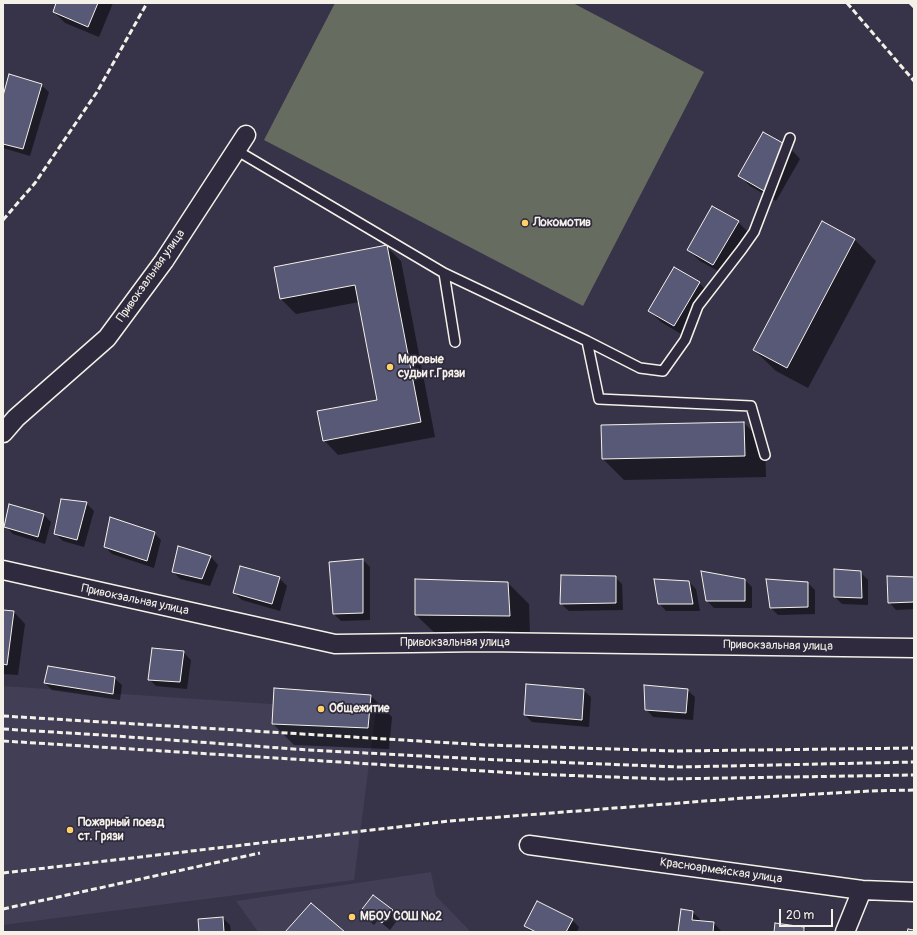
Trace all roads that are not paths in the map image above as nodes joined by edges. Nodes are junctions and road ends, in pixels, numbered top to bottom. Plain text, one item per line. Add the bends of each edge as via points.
1 (790, 138) dead end
2 (241, 143) joint
3 (444, 273) junction
4 (587, 341) junction
5 (455, 342) dead end
6 (3, 433) edge
7 (765, 455) dead end
8 (3, 570) edge
9 (914, 648) edge
10 (528, 846) dead end
11 (862, 890) junction
12 (914, 892) edge
13 (845, 932) edge

1 - 4 lane via 754,232 698,306 685,340 663,371 640,368
2 - 3 lane
2 - 6 street, Привокзальная улица via 164,261 107,338 16,418
3 - 4 lane
3 - 5 lane
4 - 7 lane via 598,399 750,406
8 - 9 street, Привокзальная улица via 335,644 485,642
10 - 11 street, Красноармейская улица
11 - 12 street, Красноармейская улица
11 - 13 street

